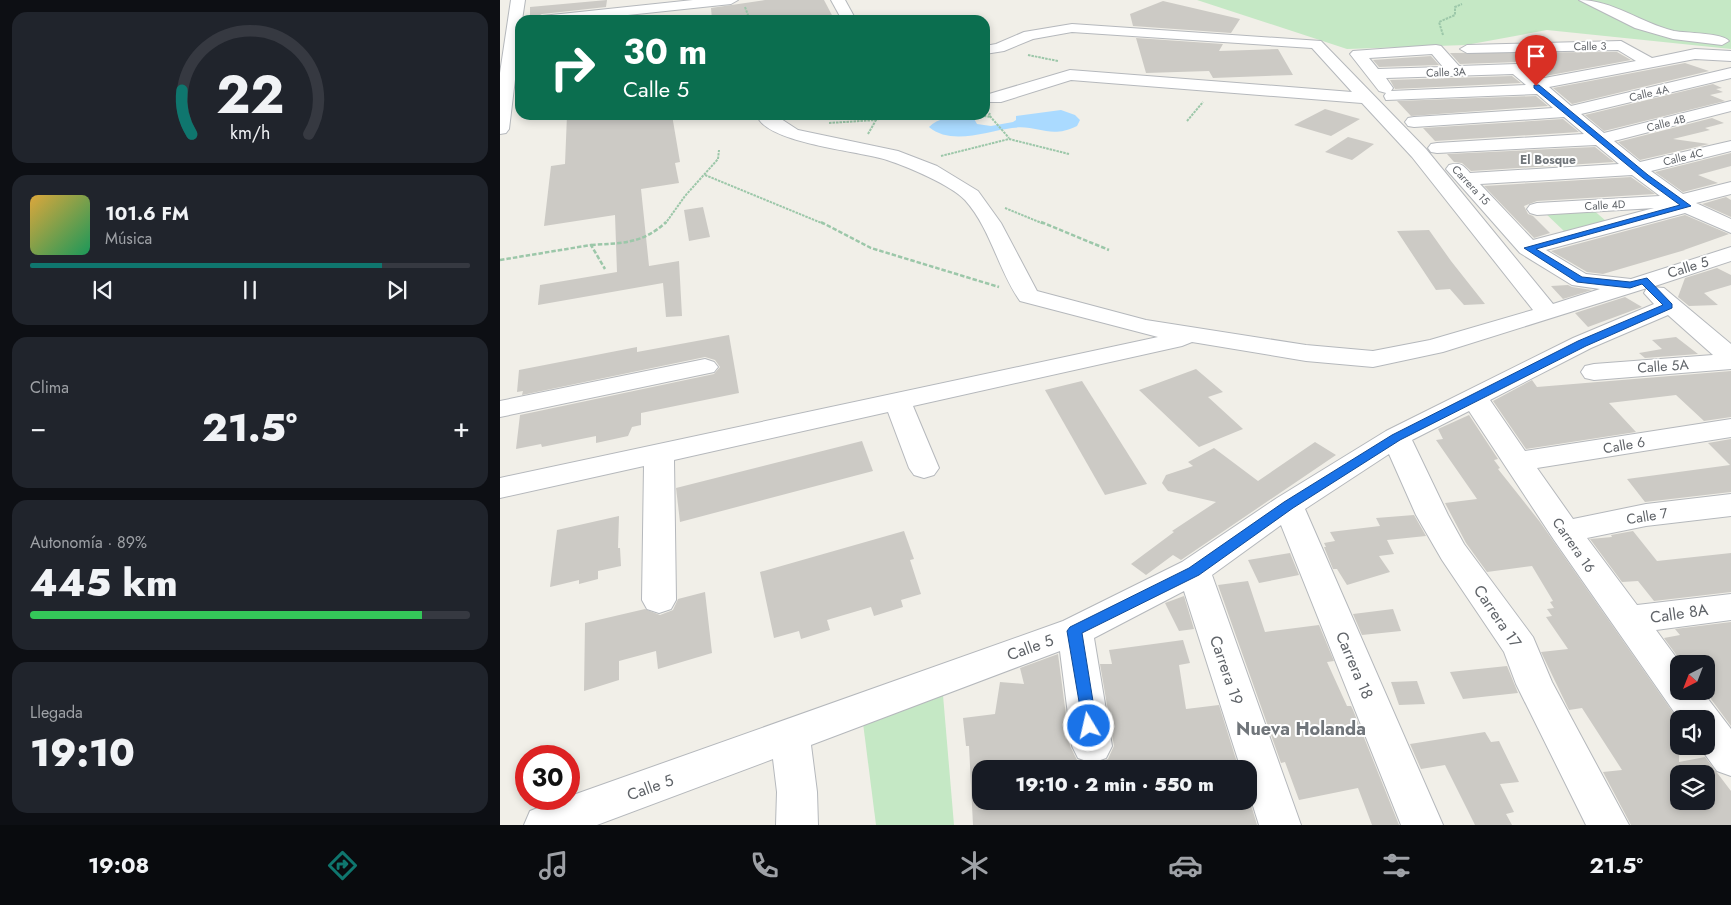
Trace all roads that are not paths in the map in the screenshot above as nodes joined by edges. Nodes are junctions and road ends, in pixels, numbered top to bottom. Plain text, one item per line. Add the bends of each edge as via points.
1 (518, 0) edge
2 (731, 0) edge
3 (838, 0) edge
4 (1586, 0) edge
5 (517, 15) edge
6 (567, 15) edge
7 (846, 15) edge
8 (515, 34) edge
9 (1731, 42) edge
10 (992, 49) edge
11 (1467, 49) dead end
12 (1695, 54) junction
13 (1731, 56) edge
14 (1648, 62) junction
15 (1731, 67) edge
16 (1607, 71) junction
17 (1456, 72) junction
18 (1731, 73) edge
19 (1374, 74) junction
20 (1537, 87) junction
21 (1656, 91) junction
22 (1392, 96) junction
23 (995, 98) dead end
24 (1367, 98) junction
25 (502, 105) edge
26 (1731, 106) edge
27 (515, 109) edge
28 (1566, 112) junction
29 (1706, 112) junction
30 (770, 120) edge
31 (1414, 122) junction
32 (1731, 123) edge
33 (1601, 140) junction
34 (1731, 146) edge
35 (1437, 148) junction
36 (1636, 169) junction
37 (1465, 179) junction
38 (1731, 188) edge
39 (1683, 203) junction
40 (1731, 227) edge
41 (1566, 239) junction
42 (1528, 248) junction
43 (1731, 254) edge
44 (1637, 283) junction
45 (1669, 306) junction
46 (1548, 313) junction
47 (1199, 335) junction
48 (1731, 357) edge
49 (1731, 361) edge
50 (705, 367) dead end
51 (1594, 372) dead end
52 (1474, 397) junction
53 (898, 402) junction
54 (500, 410) edge
55 (1731, 428) edge
56 (1396, 438) junction
57 (659, 454) junction
58 (1518, 462) junction
59 (924, 468) dead end
60 (500, 488) edge
61 (1288, 505) junction
62 (1731, 505) edge
63 (1565, 532) junction
64 (1194, 571) junction
65 (659, 600) dead end
66 (1731, 607) edge
67 (1628, 620) junction
68 (1075, 631) junction
69 (1670, 677) edge
70 (790, 736) junction
71 (1715, 738) edge
72 (1092, 746) dead end
73 (1731, 759) edge
74 (545, 825) edge
75 (797, 825) edge
76 (1280, 825) edge
77 (1422, 825) edge
78 (1608, 825) edge

1 - 5 street
2 - 6 street via 688,7
3 - 7 street
4 - 9 street via 1640,25 1673,35
8 - 25 street
10 - 24 street via 1029,35 1072,28 1316,44
11 - 14 street, Calle 3 via 1621,46
12 - 13 street
12 - 14 street
12 - 15 street
14 - 16 street
16 - 20 street
16 - 21 street
17 - 19 street, Calle 3A
17 - 19 street, Carrera 15 via 1436,49 1358,54
17 - 20 street, Calle 3A via 1517,70
18 - 21 street, Calle 4A
19 - 22 street, Carrera 15
20 - 22 street
20 - 28 street
21 - 28 street, Calle 4A
21 - 29 street
22 - 31 street, Carrera 15
23 - 24 street via 1070,75
24 - 46 street via 1419,153
25 - 27 street
26 - 29 street, Calle 4B
28 - 31 street, Calle 4A
28 - 33 street
29 - 32 street
29 - 33 street, Calle 4B
30 - 47 street, Calle 5 via 792,134 891,155 930,170 971,195 991,223 1028,296 1144,327
31 - 35 street, Carrera 15
33 - 35 street, Calle 4B
33 - 36 street
34 - 36 street, Calle 4C
35 - 37 street, Carrera 15
36 - 37 street, Calle 4C
36 - 39 street
37 - 42 street, Carrera 15
38 - 39 street, Calle 4D
39 - 40 street
39 - 41 street, Calle 4D
39 - 41 street, Calle 4D via 1537,209
41 - 42 street, Calle 4D
42 - 44 street via 1580,280
43 - 44 street, Calle 5
44 - 45 street
44 - 46 street, Calle 5
45 - 48 street
45 - 52 street, Calle 5 via 1582,343
46 - 47 street, Calle 5 via 1434,347 1373,359 1306,353
47 - 53 street
49 - 51 street, Calle 5A
50 - 54 street
52 - 56 street, Calle 5
52 - 58 street, Carrera 16
53 - 57 street
53 - 59 street
55 - 58 street, Calle 6
56 - 61 street, Calle 5
56 - 78 street, Carrera 17 via 1453,552 1520,647 1534,684
57 - 60 street
57 - 65 street
58 - 63 street, Carrera 16
61 - 64 street, Calle 5
61 - 77 street, Carrera 18
62 - 63 street, Calle 7 via 1646,515
63 - 67 street, Carrera 16
64 - 68 street, Calle 5
64 - 76 street, Carrera 19
66 - 67 street, Calle 8A
67 - 69 street, Carrera 16
68 - 70 street, Calle 5
68 - 72 street
70 - 74 street, Calle 5
70 - 75 street
71 - 73 street

